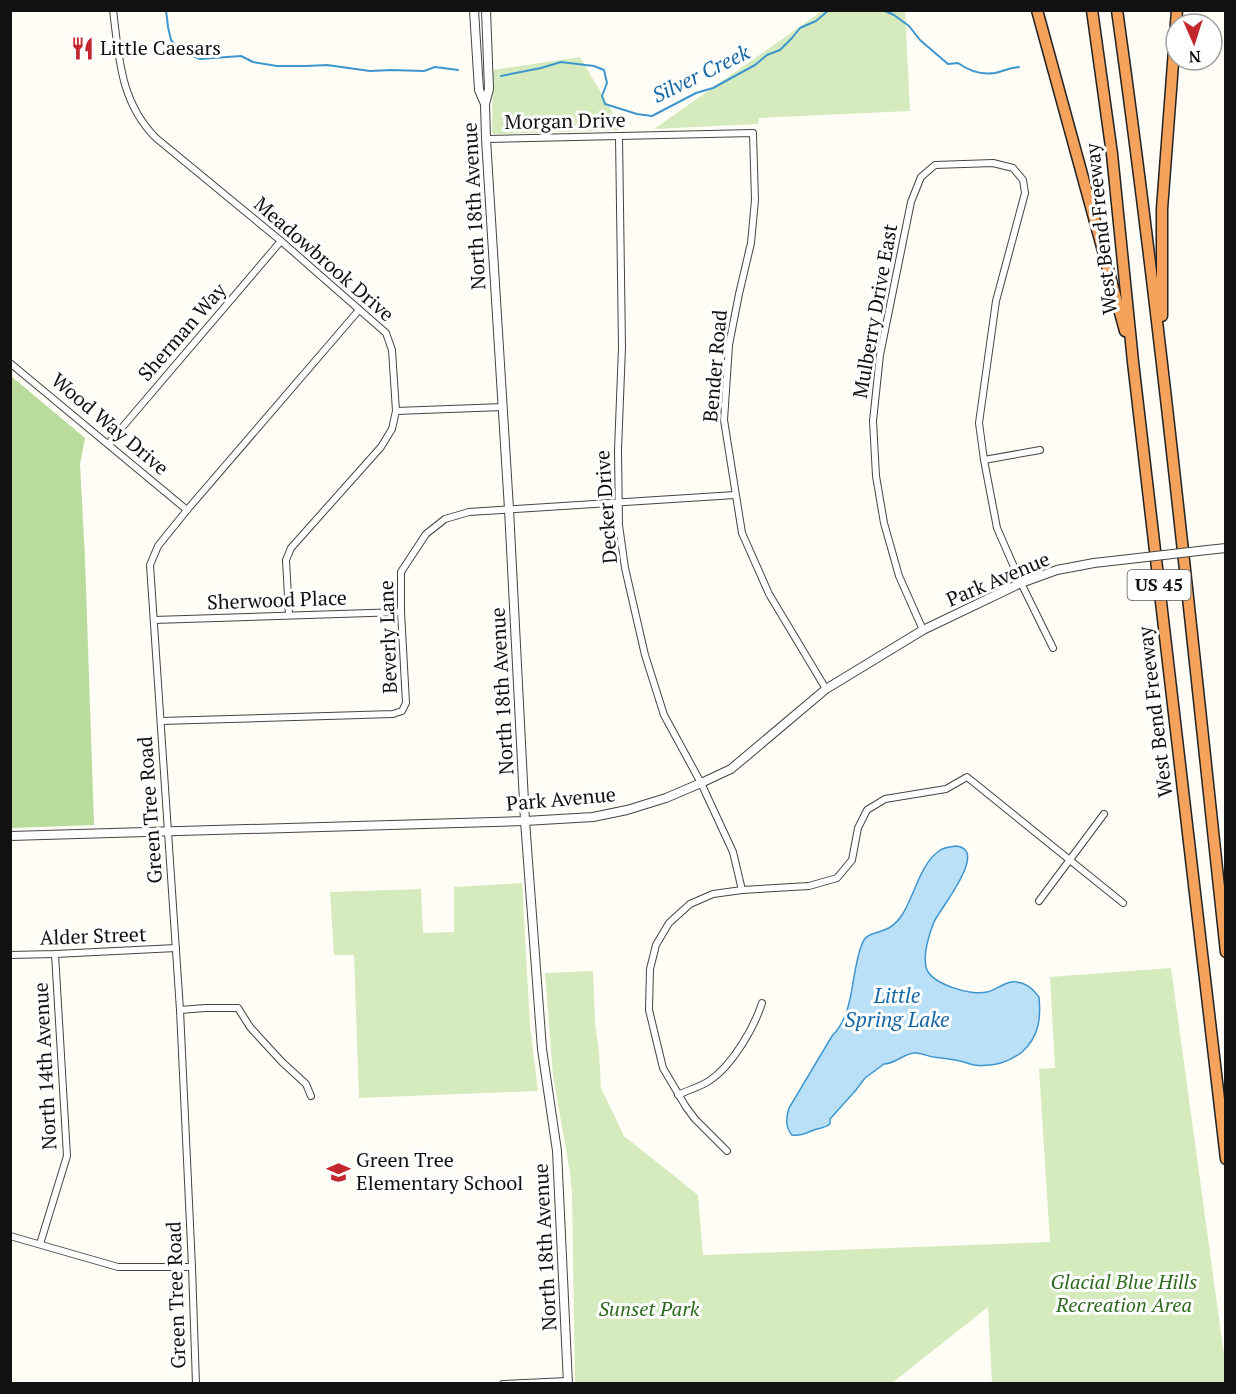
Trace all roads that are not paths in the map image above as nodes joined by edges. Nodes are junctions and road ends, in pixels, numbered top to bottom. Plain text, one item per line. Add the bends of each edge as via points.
1 (113, 10) edge
2 (474, 10) edge
3 (486, 10) edge
4 (1037, 10) edge
5 (1092, 10) edge
6 (1117, 10) edge
7 (1177, 10) edge
8 (485, 104) junction
9 (753, 133) joint
10 (619, 136) junction
11 (486, 140) junction
12 (281, 241) junction
13 (359, 310) junction
14 (1160, 349) junction
15 (1133, 362) junction
16 (10, 363) edge
17 (502, 407) junction
18 (396, 411) junction
19 (108, 444) junction
20 (1040, 450) dead end
21 (984, 460) junction
22 (735, 495) junction
23 (619, 502) junction
24 (509, 509) junction
25 (187, 510) junction
26 (1226, 548) edge
27 (1021, 583) junction
28 (401, 612) junction
29 (289, 615) junction
30 (154, 620) junction
31 (923, 630) junction
32 (1053, 648) dead end
33 (826, 689) junction
34 (161, 721) junction
35 (701, 783) junction
36 (1104, 814) dead end
37 (525, 821) junction
38 (168, 832) junction
39 (10, 836) edge
40 (1069, 860) junction
41 (742, 890) junction
42 (1039, 901) dead end
43 (1123, 903) dead end
44 (176, 948) junction
45 (1226, 952) edge
46 (55, 954) junction
47 (10, 955) edge
48 (762, 1003) dead end
49 (180, 1010) junction
50 (678, 1095) junction
51 (311, 1096) dead end
52 (727, 1151) dead end
53 (1226, 1160) edge
54 (10, 1236) edge
55 (40, 1244) junction
56 (192, 1267) junction
57 (568, 1382) edge
58 (196, 1383) edge
59 (503, 1383) edge

1 - 12 street, Meadowbrook Drive via 122,72 131,102 144,125
2 - 8 street, North 18th Avenue via 479,90
3 - 8 street, North 18th Avenue via 489,89
4 - 15 highway
5 - 15 highway, West Bend Freeway / US 45 via 1112,154
6 - 14 highway, US 45
7 - 14 highway via 1162,209
8 - 11 street, North 18th Avenue
9 - 10 street, Morgan Drive
9 - 22 street, Bender Road via 752,243 729,345 724,420
10 - 11 street, Morgan Drive
10 - 23 street, Decker Drive
11 - 17 street, North 18th Avenue
12 - 13 street, Meadowbrook Drive
12 - 19 street, Sherman Way
13 - 18 street, Meadowbrook Drive via 386,333 392,350
13 - 25 street, Green Tree Road
14 - 45 highway, US 45
15 - 53 highway, West Bend Freeway / US 45
16 - 19 street, Wood Way Drive
17 - 18 street
17 - 24 street, North 18th Avenue
18 - 29 street, Meadowbrook Drive via 392,429 381,447 291,548 286,560
19 - 25 street, Wood Way Drive
20 - 21 street
21 - 27 street via 997,528
21 - 31 street, Mulberry Drive East via 979,423 988,356 996,301 1025,193 1023,180 1013,168 993,163 935,165 921,177 911,202 880,355 873,421 884,523 899,576
22 - 23 street, Beverly Lane
22 - 33 street, Bender Road via 742,533 769,594
23 - 24 street, Beverly Lane
23 - 35 street, Decker Drive via 625,568 645,655 664,715
24 - 28 street, Beverly Lane via 469,512 445,519 426,534 401,572
24 - 37 street, North 18th Avenue
25 - 30 street, Green Tree Road via 158,546 150,565
26 - 27 street, Park Avenue, bridge via 1094,563 1057,570
27 - 31 street, Park Avenue
27 - 32 street
28 - 29 street, Sherwood Place
28 - 34 street, Beverly Lane via 406,703 402,711
29 - 30 street, Sherwood Place
30 - 34 street, Green Tree Road
31 - 33 street, Park Avenue
33 - 35 street, Park Avenue via 731,769
34 - 38 street, Green Tree Road
35 - 37 street, Park Avenue via 627,810 593,817
35 - 41 street, Decker Drive via 732,852
36 - 40 street
37 - 38 street, Park Avenue
37 - 57 street, North 18th Avenue via 542,1050 556,1150
38 - 39 street, Park Avenue
38 - 44 street, Green Tree Road
40 - 41 street via 967,777 946,789 885,799 867,810 858,828 852,860 837,878 809,886
40 - 42 street
40 - 43 street
41 - 50 street via 714,894 690,904 669,923 656,945 650,969 649,1010 663,1068
44 - 46 street, Alder Street
44 - 49 street, Green Tree Road
46 - 47 street, Alder Street
46 - 55 street, North 14th Avenue via 67,1156
48 - 50 street via 758,1017 730,1061 709,1081
49 - 51 street via 238,1008 250,1027 306,1084
49 - 56 street, Green Tree Road
50 - 52 street via 695,1119
54 - 55 street
55 - 56 street via 118,1267
56 - 58 street, Green Tree Road
57 - 59 street

